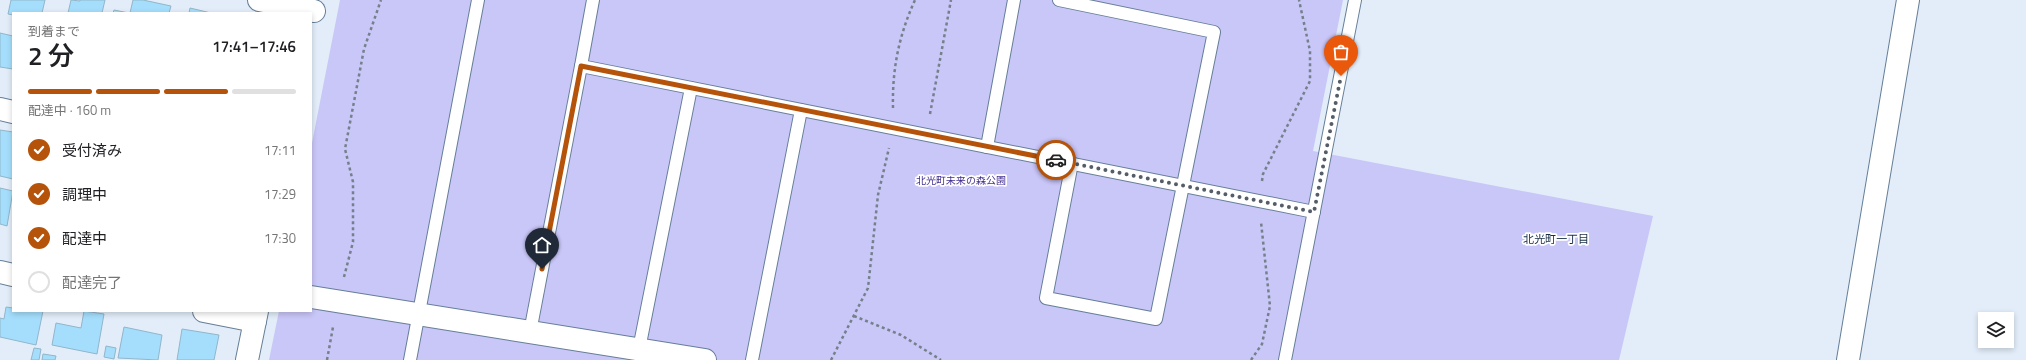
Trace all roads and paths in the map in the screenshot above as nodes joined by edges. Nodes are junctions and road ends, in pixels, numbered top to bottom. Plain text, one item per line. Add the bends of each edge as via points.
1 (259, 0) edge
2 (381, 0) edge
3 (478, 0) edge
4 (593, 0) edge
5 (914, 0) edge
6 (951, 0) edge
7 (1014, 0) edge
8 (1059, 0) edge
9 (1299, 0) edge
10 (1355, 0) edge
11 (1908, 0) edge
12 (313, 12) edge
13 (581, 66) junction
14 (691, 88) junction
15 (0, 109) edge
16 (801, 110) junction
17 (12, 112) edge
18 (894, 128) junction
19 (926, 134) junction
20 (987, 147) junction
21 (1072, 163) junction
22 (1183, 185) junction
23 (1258, 200) junction
24 (1314, 212) junction
25 (0, 272) edge
26 (12, 275) edge
27 (312, 297) edge
28 (337, 301) junction
29 (214, 312) edge
30 (419, 314) junction
31 (256, 316) edge
32 (854, 316) junction
33 (530, 332) junction
34 (639, 349) junction
35 (246, 360) edge
36 (327, 360) edge
37 (410, 360) edge
38 (705, 360) edge
39 (752, 360) edge
40 (831, 360) edge
41 (941, 360) edge
42 (1251, 360) edge
43 (1285, 360) edge
44 (1848, 360) edge

1 - 12 street
2 - 28 path via 364,49 345,149 353,182 353,242
3 - 30 lane
4 - 13 lane
5 - 18 path via 903,25 892,81
6 - 19 path
7 - 20 lane
8 - 22 lane via 1214,32
9 - 23 path via 1310,51 1310,81 1263,174
10 - 24 lane
11 - 44 street
13 - 14 lane
13 - 33 lane
14 - 16 lane
14 - 34 lane
15 - 17 street
16 - 18 lane
16 - 39 lane
18 - 19 lane
18 - 32 path via 878,195 868,288
19 - 20 lane
20 - 21 lane
21 - 22 lane
21 - 22 lane via 1046,298 1156,319
22 - 23 lane
23 - 24 lane
23 - 42 path via 1270,306 1262,344
24 - 43 lane
25 - 26 street
27 - 28 street
28 - 30 street
28 - 36 path
29 - 31 street
30 - 33 street
30 - 37 lane
31 - 35 street
32 - 40 path
32 - 41 path via 901,335
33 - 34 street
34 - 38 street

